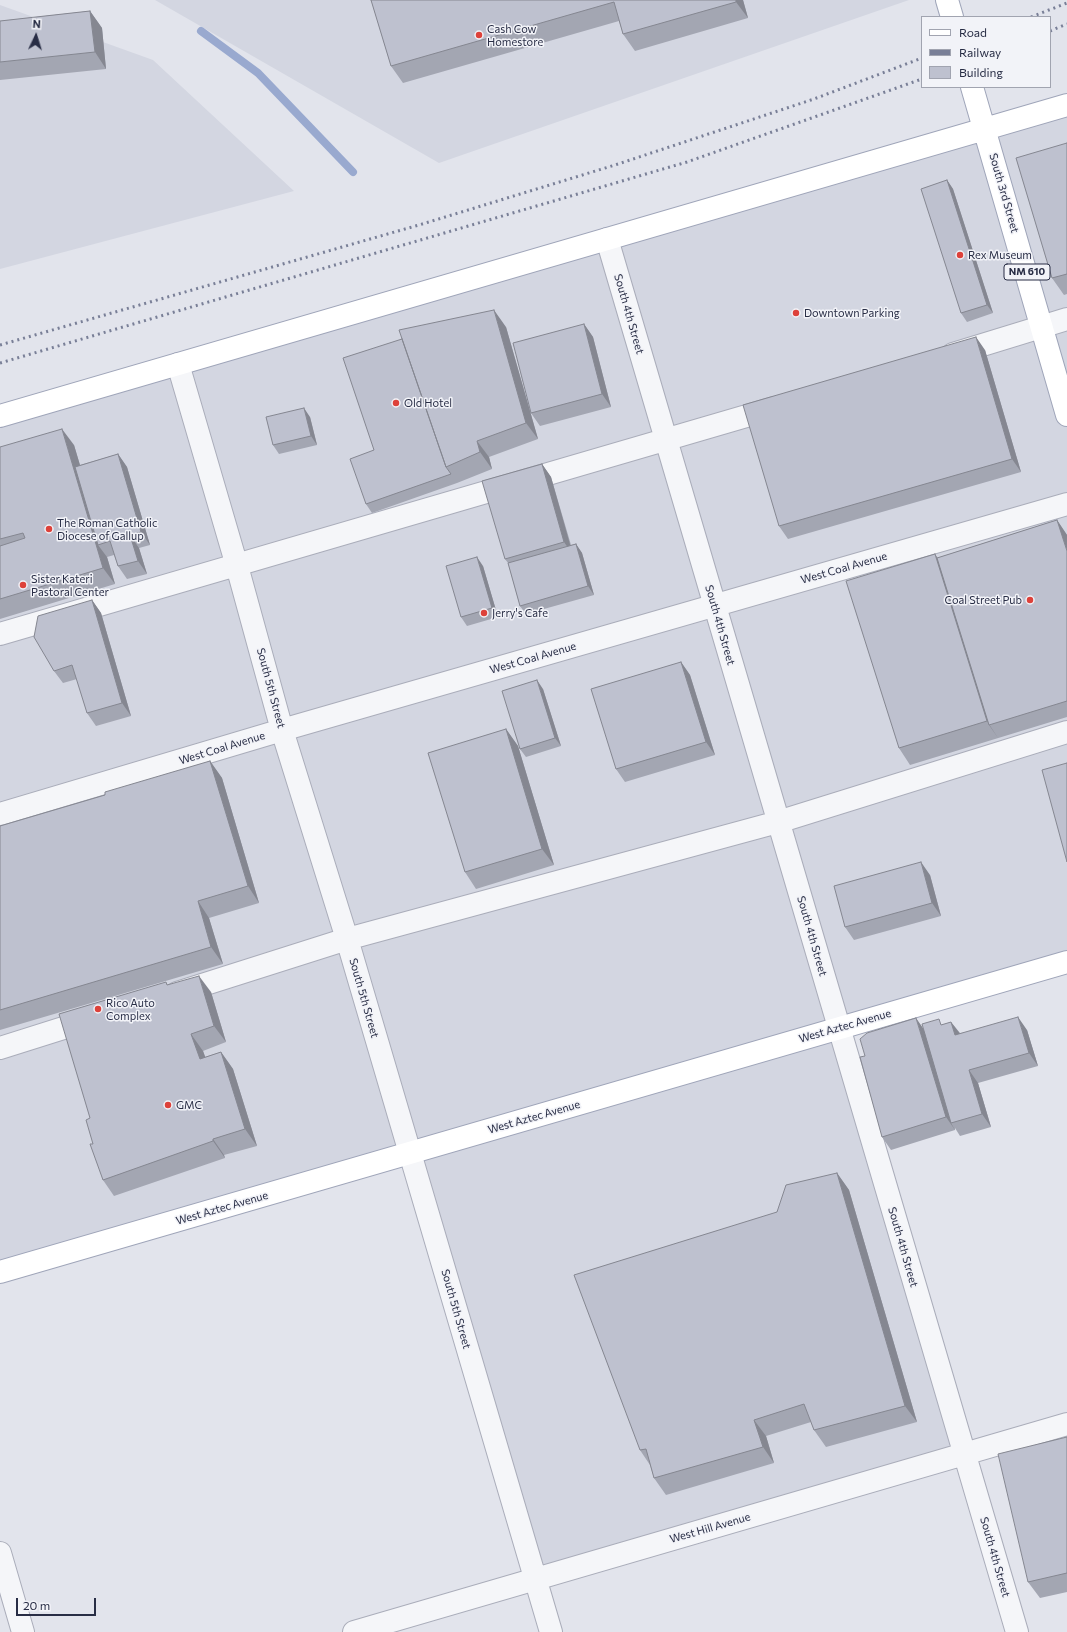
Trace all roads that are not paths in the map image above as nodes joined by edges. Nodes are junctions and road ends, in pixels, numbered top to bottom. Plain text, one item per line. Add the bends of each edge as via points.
1 (947, 0) edge
2 (952, 16) edge
3 (972, 88) edge
4 (1067, 105) edge
5 (985, 129) junction
6 (607, 240) junction
7 (1067, 319) edge
8 (1043, 326) junction
9 (937, 358) edge
10 (178, 364) junction
11 (794, 402) edge
12 (0, 416) edge
13 (1067, 416) edge
14 (666, 441) junction
15 (1067, 504) edge
16 (237, 566) junction
17 (714, 605) junction
18 (0, 634) edge
19 (282, 730) junction
20 (1067, 732) edge
21 (0, 814) edge
22 (778, 822) junction
23 (347, 939) junction
24 (1067, 962) edge
25 (158, 998) edge
26 (113, 1013) edge
27 (839, 1028) junction
28 (0, 1048) edge
29 (410, 1153) junction
30 (0, 1272) edge
31 (1067, 1424) edge
32 (964, 1454) junction
33 (0, 1553) edge
34 (535, 1579) junction
35 (23, 1632) edge
36 (354, 1632) edge
37 (551, 1632) edge
38 (1016, 1632) edge

1 - 2 main road
3 - 5 main road, South 3rd Street / NM 610
4 - 5 main road
5 - 6 main road
5 - 8 main road, South 3rd Street / NM 610
6 - 10 main road
6 - 14 street, South 4th Street
7 - 8 street
8 - 9 street
8 - 13 main road, South 3rd Street / NM 610
10 - 12 main road
10 - 16 street, South 5th Street
11 - 14 street
14 - 16 street
14 - 17 street, South 4th Street
15 - 17 street, West Coal Avenue
16 - 18 street
16 - 19 street, South 5th Street
17 - 19 street, West Coal Avenue
17 - 22 street, South 4th Street
19 - 21 street, West Coal Avenue
19 - 23 street, South 5th Street
20 - 22 street
22 - 23 street
22 - 27 street, South 4th Street
23 - 25 street
23 - 29 street, South 5th Street
24 - 27 main road, West Aztec Avenue
26 - 28 street
27 - 29 main road, West Aztec Avenue
27 - 32 street, South 4th Street
29 - 30 main road, West Aztec Avenue
29 - 34 street, South 5th Street
31 - 32 street, West Hill Avenue
32 - 34 street, West Hill Avenue
32 - 38 street, South 4th Street
33 - 35 street
34 - 36 street, West Hill Avenue
34 - 37 street, South 5th Street

